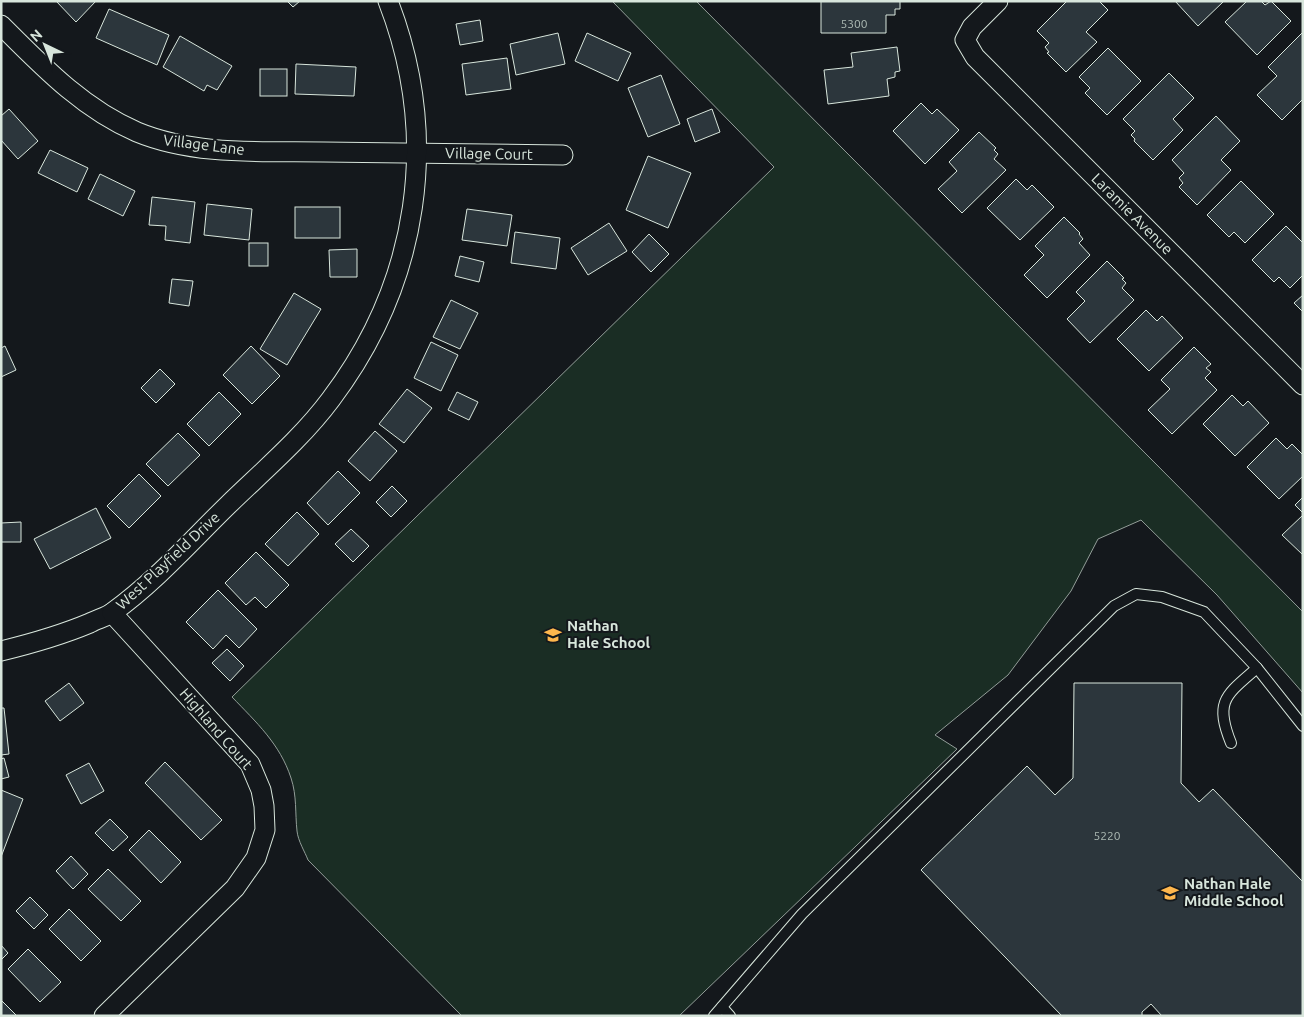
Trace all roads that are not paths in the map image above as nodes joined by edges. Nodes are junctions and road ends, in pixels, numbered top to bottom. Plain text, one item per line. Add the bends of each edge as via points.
1 (388, 1) edge
2 (998, 1) edge
3 (1, 25) edge
4 (416, 153) junction
5 (563, 155) dead end
6 (1303, 385) edge
7 (112, 613) junction
8 (1, 650) edge
9 (1257, 668) junction
10 (1303, 726) edge
11 (1231, 743) dead end
12 (722, 1007) junction
13 (104, 1016) edge
14 (714, 1016) edge
15 (730, 1016) edge

1 - 4 street, West Playfield Drive via 412,87
2 - 6 street, Laramie Avenue via 972,27 965,40 975,57
3 - 4 street, Village Lane via 76,96 121,124 164,142 226,150
4 - 5 street, Village Court
4 - 7 street, West Playfield Drive via 412,217 398,272 382,315 331,400 169,563
7 - 8 street, West Playfield Drive via 52,639
7 - 13 street, Highland Court via 250,764 261,790 265,830 256,858 235,888
9 - 10 lane
9 - 11 lane via 1230,691 1224,705 1222,722
9 - 12 lane via 1204,612 1162,596 1136,594 1114,606 802,914
12 - 14 lane
12 - 15 lane

